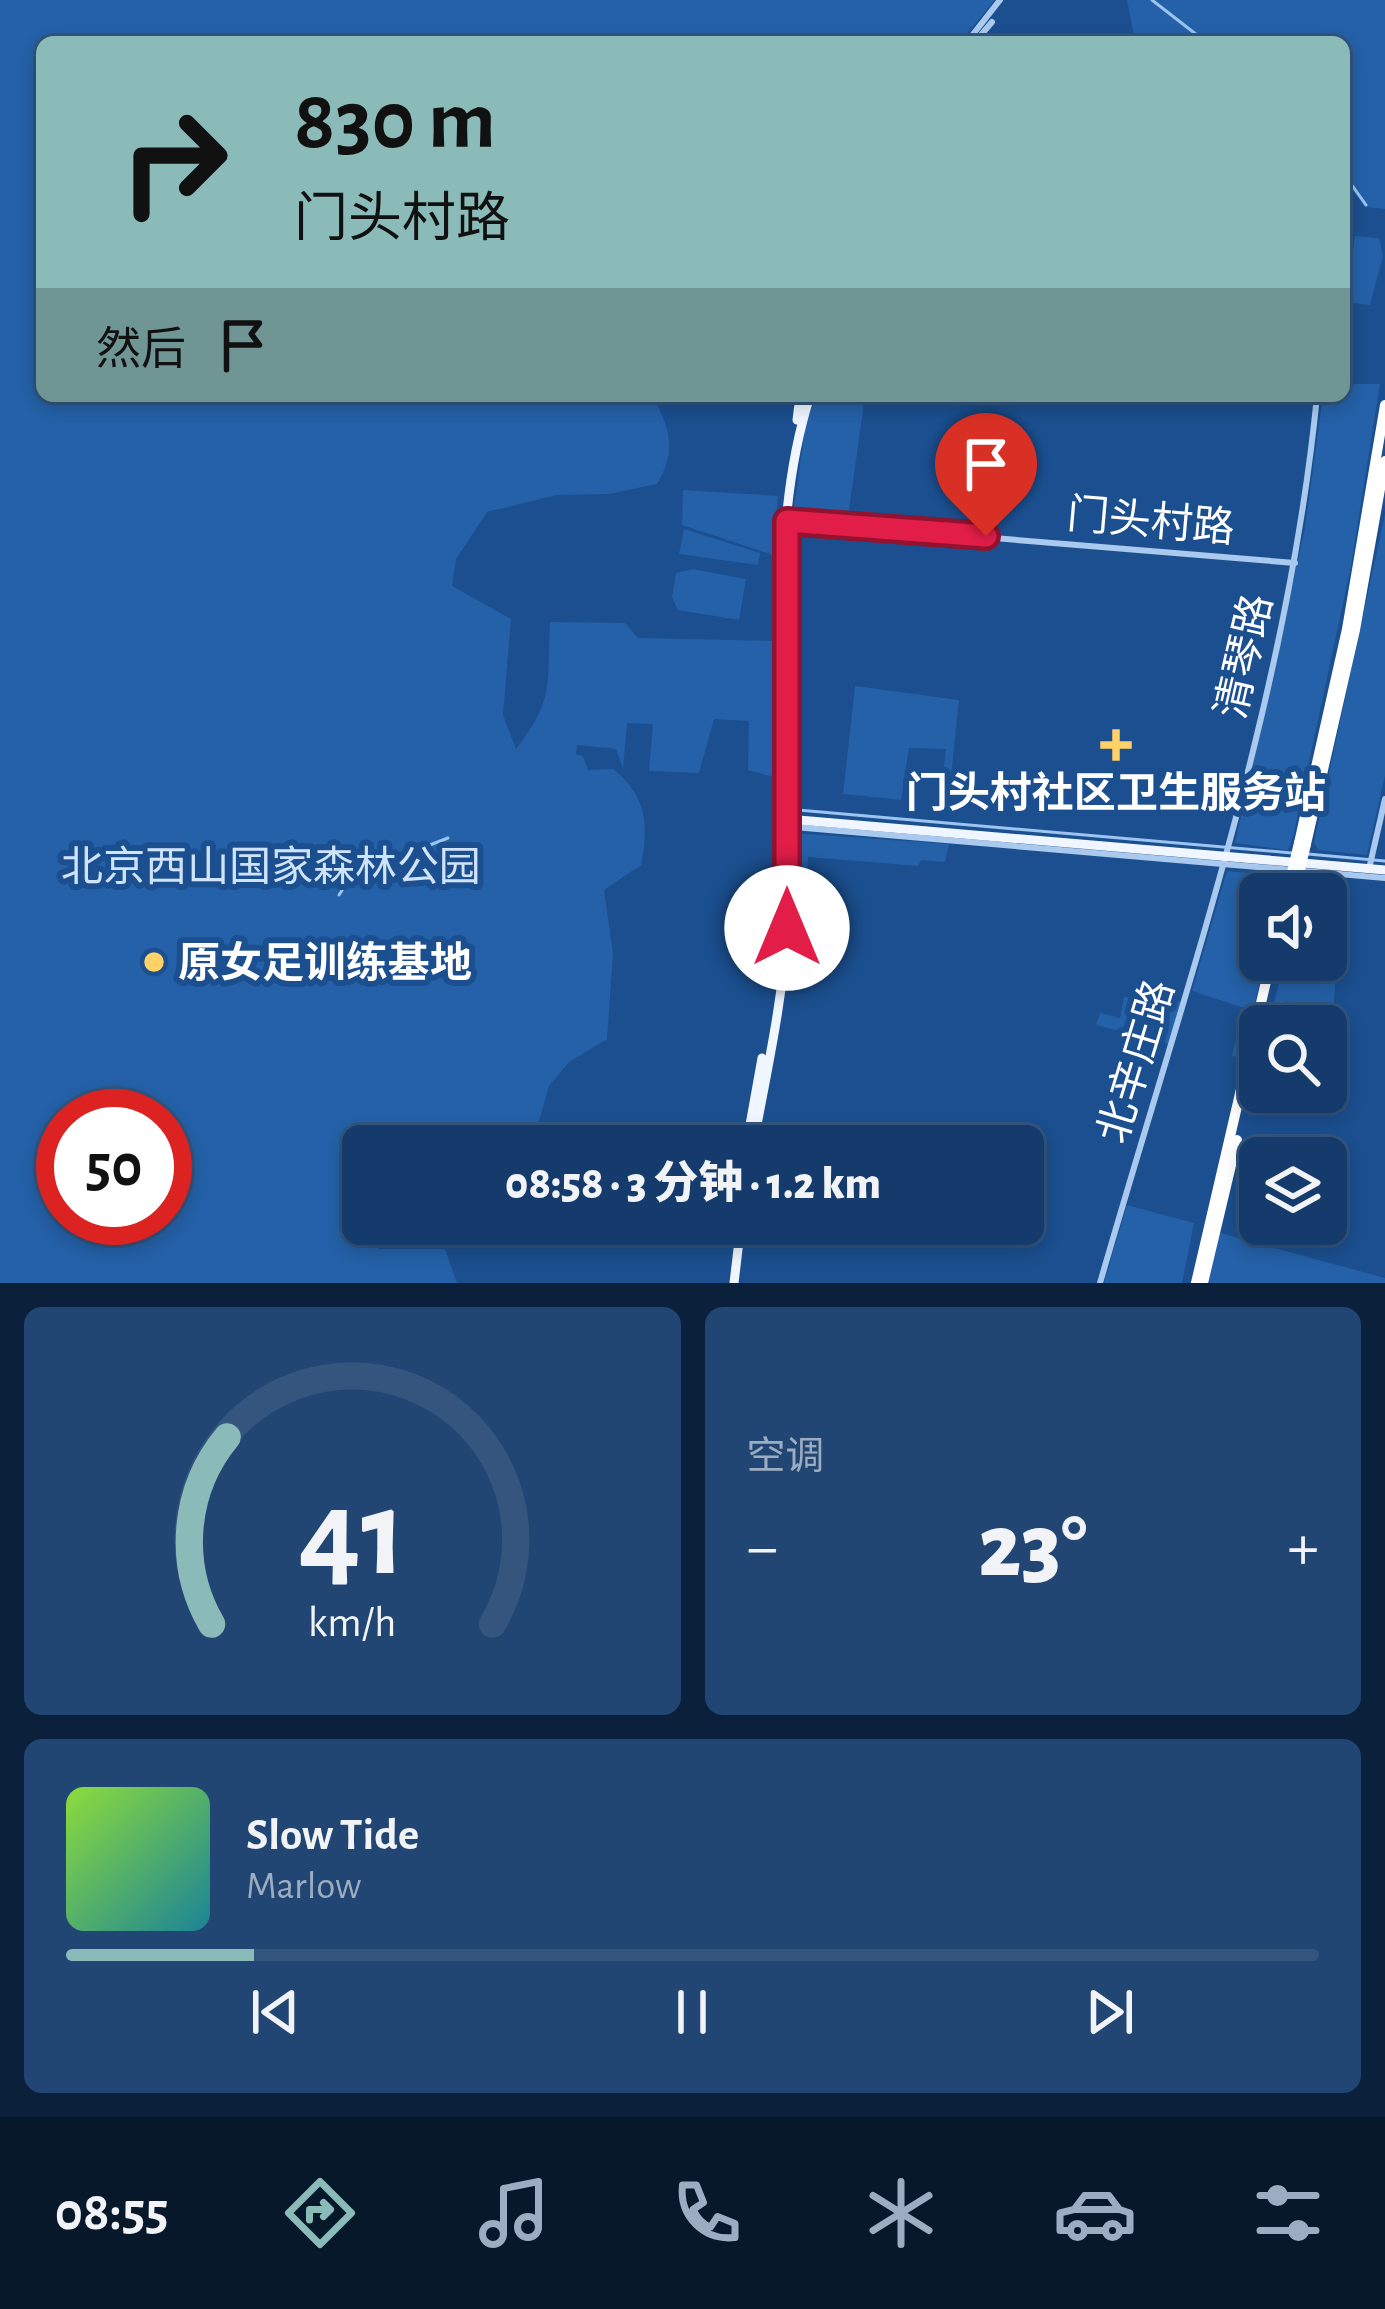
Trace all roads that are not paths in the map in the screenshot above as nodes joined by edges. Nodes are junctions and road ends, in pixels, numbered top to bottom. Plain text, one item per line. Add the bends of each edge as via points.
1 (1002, 0) edge
2 (975, 36) edge
3 (799, 402) edge
4 (809, 402) edge
5 (1316, 402) edge
6 (1385, 405) edge
7 (1385, 461) edge
8 (787, 521) junction
9 (1294, 563) junction
10 (1385, 799) edge
11 (784, 821) junction
12 (1303, 843) junction
13 (1227, 859) junction
14 (1369, 867) junction
15 (1385, 872) edge
16 (1296, 873) edge
17 (1270, 981) edge
18 (1242, 1113) edge
19 (756, 1125) edge
20 (736, 1245) edge
21 (731, 1283) edge
22 (1100, 1283) edge
23 (1200, 1283) edge

1 - 2 street
3 - 11 main road via 781,522
4 - 8 main road
5 - 9 street, 清琴路
6 - 12 highway
7 - 12 highway via 1355,630
8 - 9 street, 门头村路
8 - 11 main road
9 - 13 street, 清琴路
10 - 14 street
11 - 13 main road
11 - 19 main road via 787,928
12 - 16 highway, bridge
13 - 14 main road
13 - 15 main road
13 - 22 street, 北辛庄路
14 - 15 main road
17 - 23 highway
18 - 23 highway
20 - 21 main road

